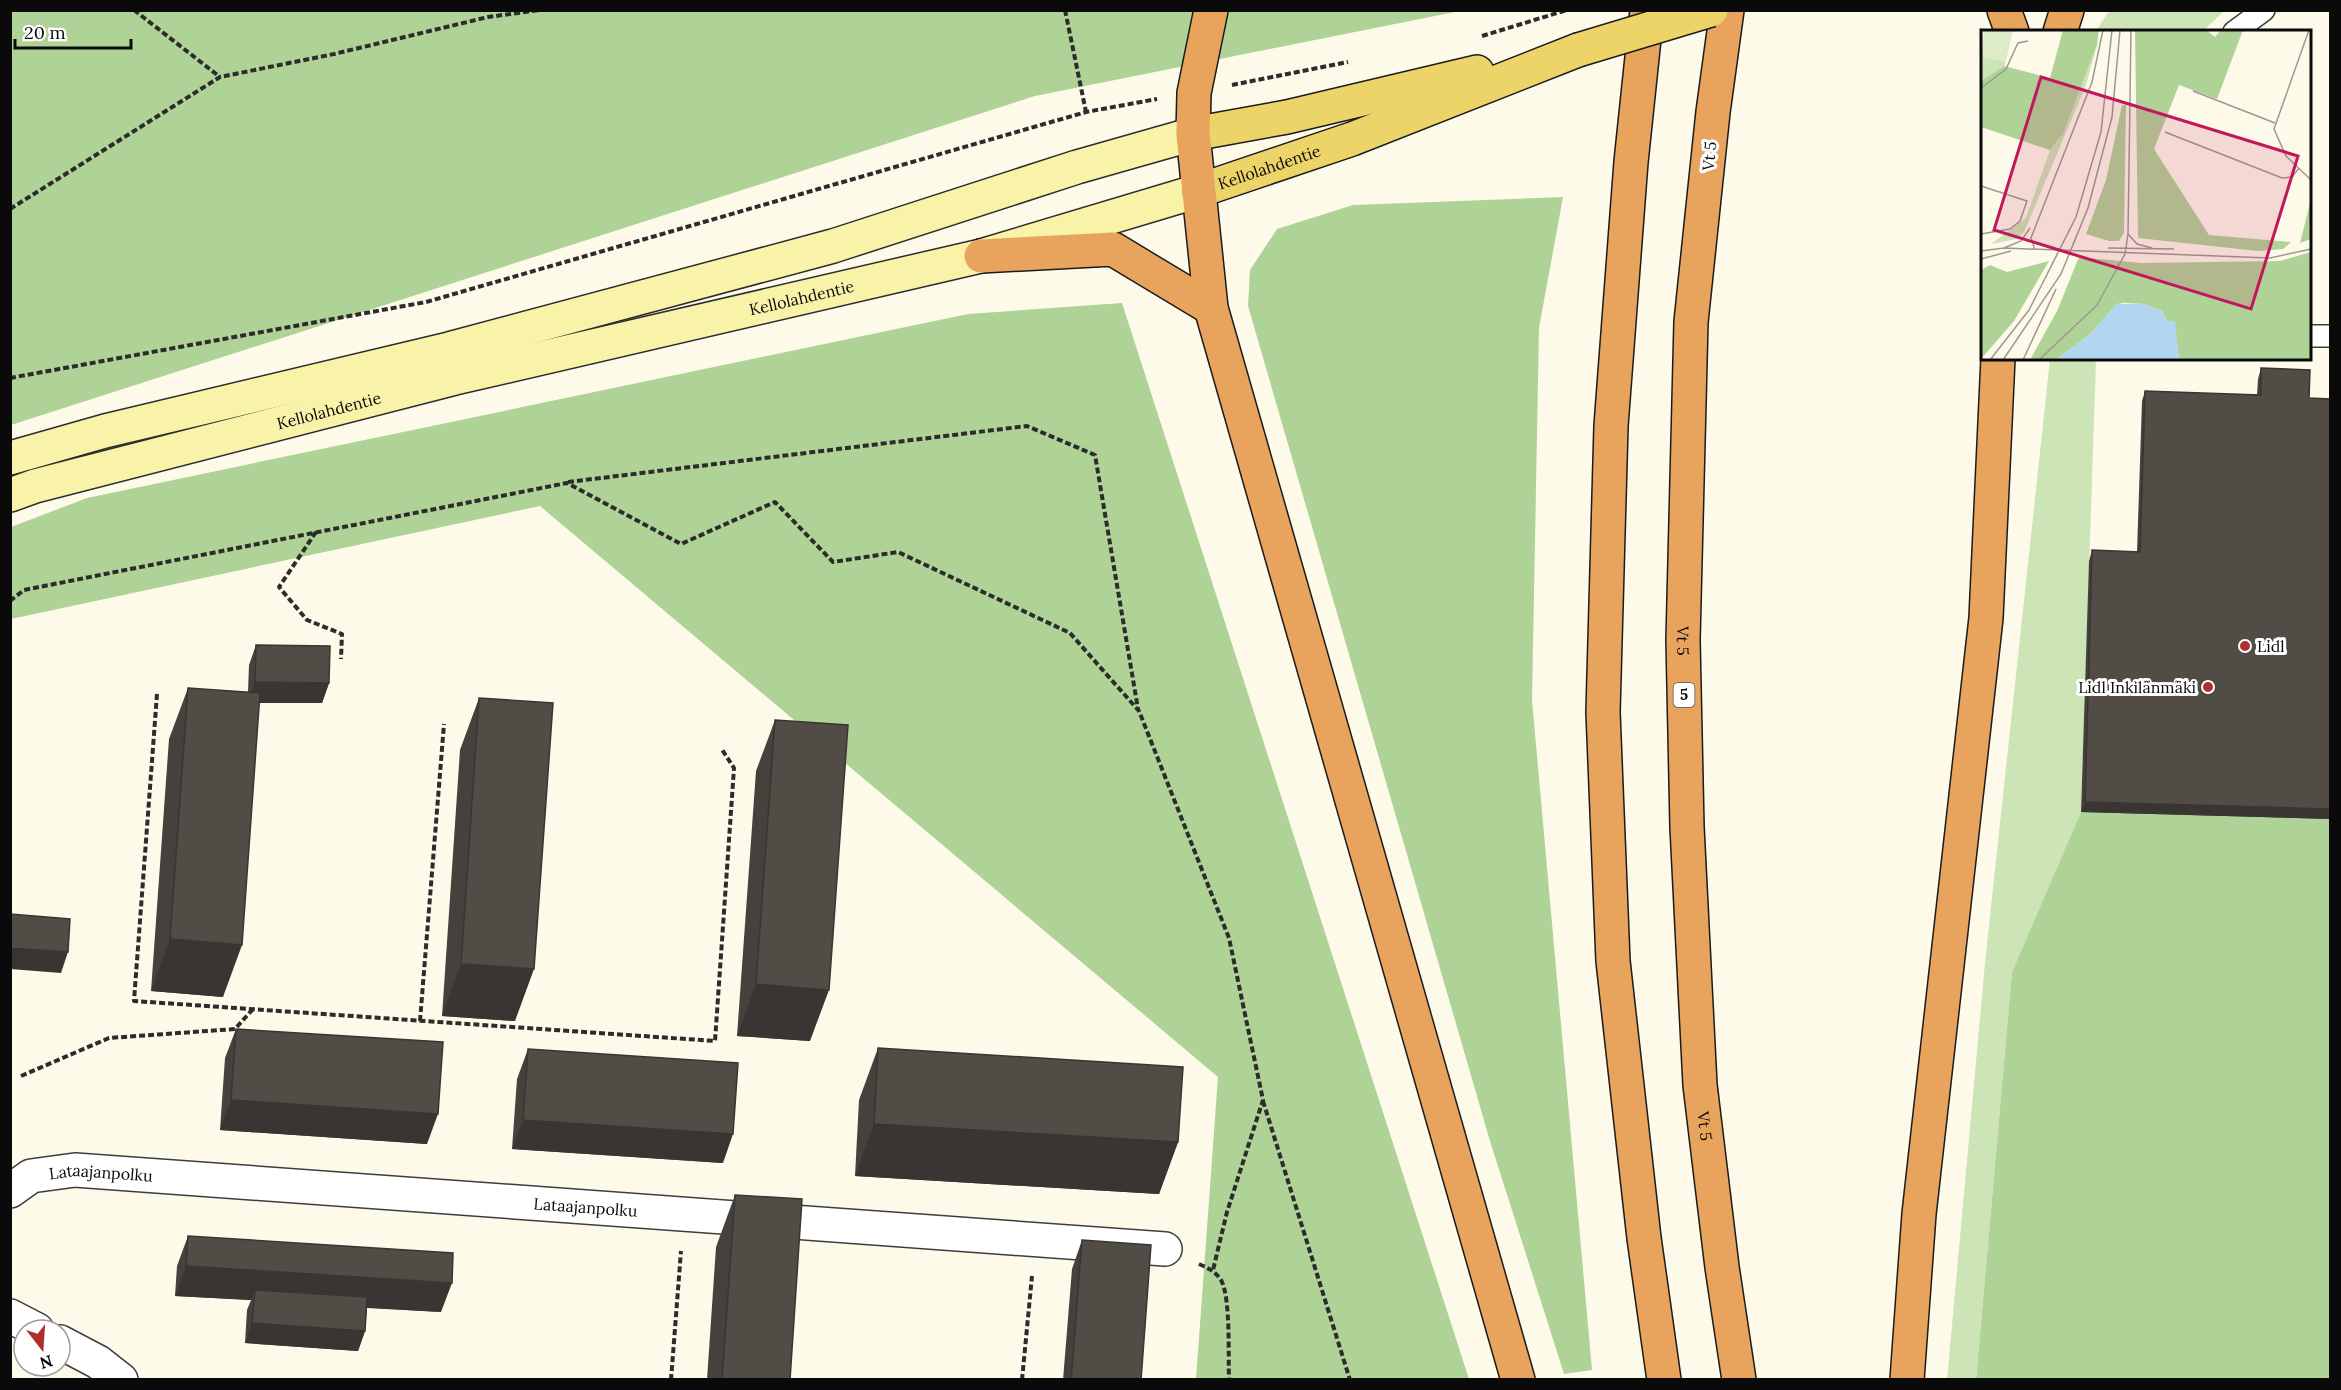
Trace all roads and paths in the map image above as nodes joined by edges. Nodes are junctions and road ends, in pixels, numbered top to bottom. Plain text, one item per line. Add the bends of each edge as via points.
1 (134, 10) edge
2 (540, 10) edge
3 (1065, 10) edge
4 (1211, 10) edge
5 (1567, 10) edge
6 (1647, 10) edge
7 (1711, 10) edge
8 (1727, 10) edge
9 (2004, 10) edge
10 (2067, 10) edge
11 (2264, 10) edge
12 (2011, 30) edge
13 (2061, 30) edge
14 (2237, 30) edge
15 (1477, 37) dead end
16 (1578, 50) junction
17 (1351, 62) dead end
18 (220, 77) junction
19 (1194, 93) junction
20 (1086, 112) junction
21 (1193, 134) junction
22 (1198, 191) junction
23 (10, 209) edge
24 (981, 256) junction
25 (1211, 308) junction
26 (2311, 336) edge
27 (2331, 336) edge
28 (1998, 360) edge
29 (2020, 360) edge
30 (10, 378) edge
31 (10, 458) edge
32 (567, 483) junction
33 (10, 495) edge
34 (317, 532) junction
35 (10, 601) edge
36 (1986, 618) junction
37 (341, 659) dead end
38 (157, 694) dead end
39 (1138, 711) junction
40 (444, 724) dead end
41 (721, 748) dead end
42 (254, 1009) junction
43 (420, 1021) junction
44 (21, 1076) dead end
45 (1263, 1100) junction
46 (10, 1191) edge
47 (683, 1214) junction
48 (1035, 1240) junction
49 (1165, 1249) joint
50 (1214, 1270) junction
51 (72, 1348) edge
52 (121, 1380) edge
53 (671, 1380) edge
54 (1022, 1380) edge
55 (1229, 1380) edge
56 (1350, 1380) edge
57 (1518, 1380) edge
58 (1664, 1380) edge
59 (1739, 1380) edge
60 (1907, 1380) edge

1 - 18 path
2 - 18 path
3 - 20 path
4 - 19 highway
5 - 15 path
6 - 58 highway via 1611,426 1603,712 1613,961
7 - 16 main road, Kellolahdentie, bridge
8 - 59 highway, Vt 5 / 5 via 1691,321 1683,640 1687,827 1700,1085
9 - 12 highway
10 - 13 highway
11 - 14 lane
16 - 21 main road, Kellolahdentie via 1287,117
16 - 22 main road, Kellolahdentie via 1352,140
17 - 19 path
18 - 23 path
19 - 20 path
19 - 21 highway
20 - 30 path via 426,302
21 - 22 highway
21 - 31 main road, Kellolahdentie via 833,246 449,349 105,431
22 - 24 main road, Kellolahdentie
22 - 25 highway
24 - 25 highway via 1113,249
24 - 33 main road, Kellolahdentie via 455,378
25 - 57 highway
26 - 27 lane
28 - 36 highway
29 - 36 highway via 2003,562
32 - 34 path
32 - 39 path via 681,544 775,502 833,562 898,552 1070,633
32 - 39 path via 1027,426 1095,455
34 - 35 path via 24,590
34 - 37 path via 279,588 307,620 342,634
36 - 60 highway via 1919,1214
38 - 42 path via 134,1001
39 - 45 path via 1229,938
40 - 43 path
41 - 43 path via 734,768 715,1041
42 - 43 path
42 - 44 path via 235,1029 109,1038
45 - 50 path via 1227,1212
45 - 56 path
46 - 47 street, Lataajanpolku via 31,1176 75,1170
47 - 48 street, Lataajanpolku
47 - 53 path
48 - 49 street, Lataajanpolku
48 - 54 path
49 - 50 path
50 - 55 path via 1222,1282 1227,1308
51 - 52 street

